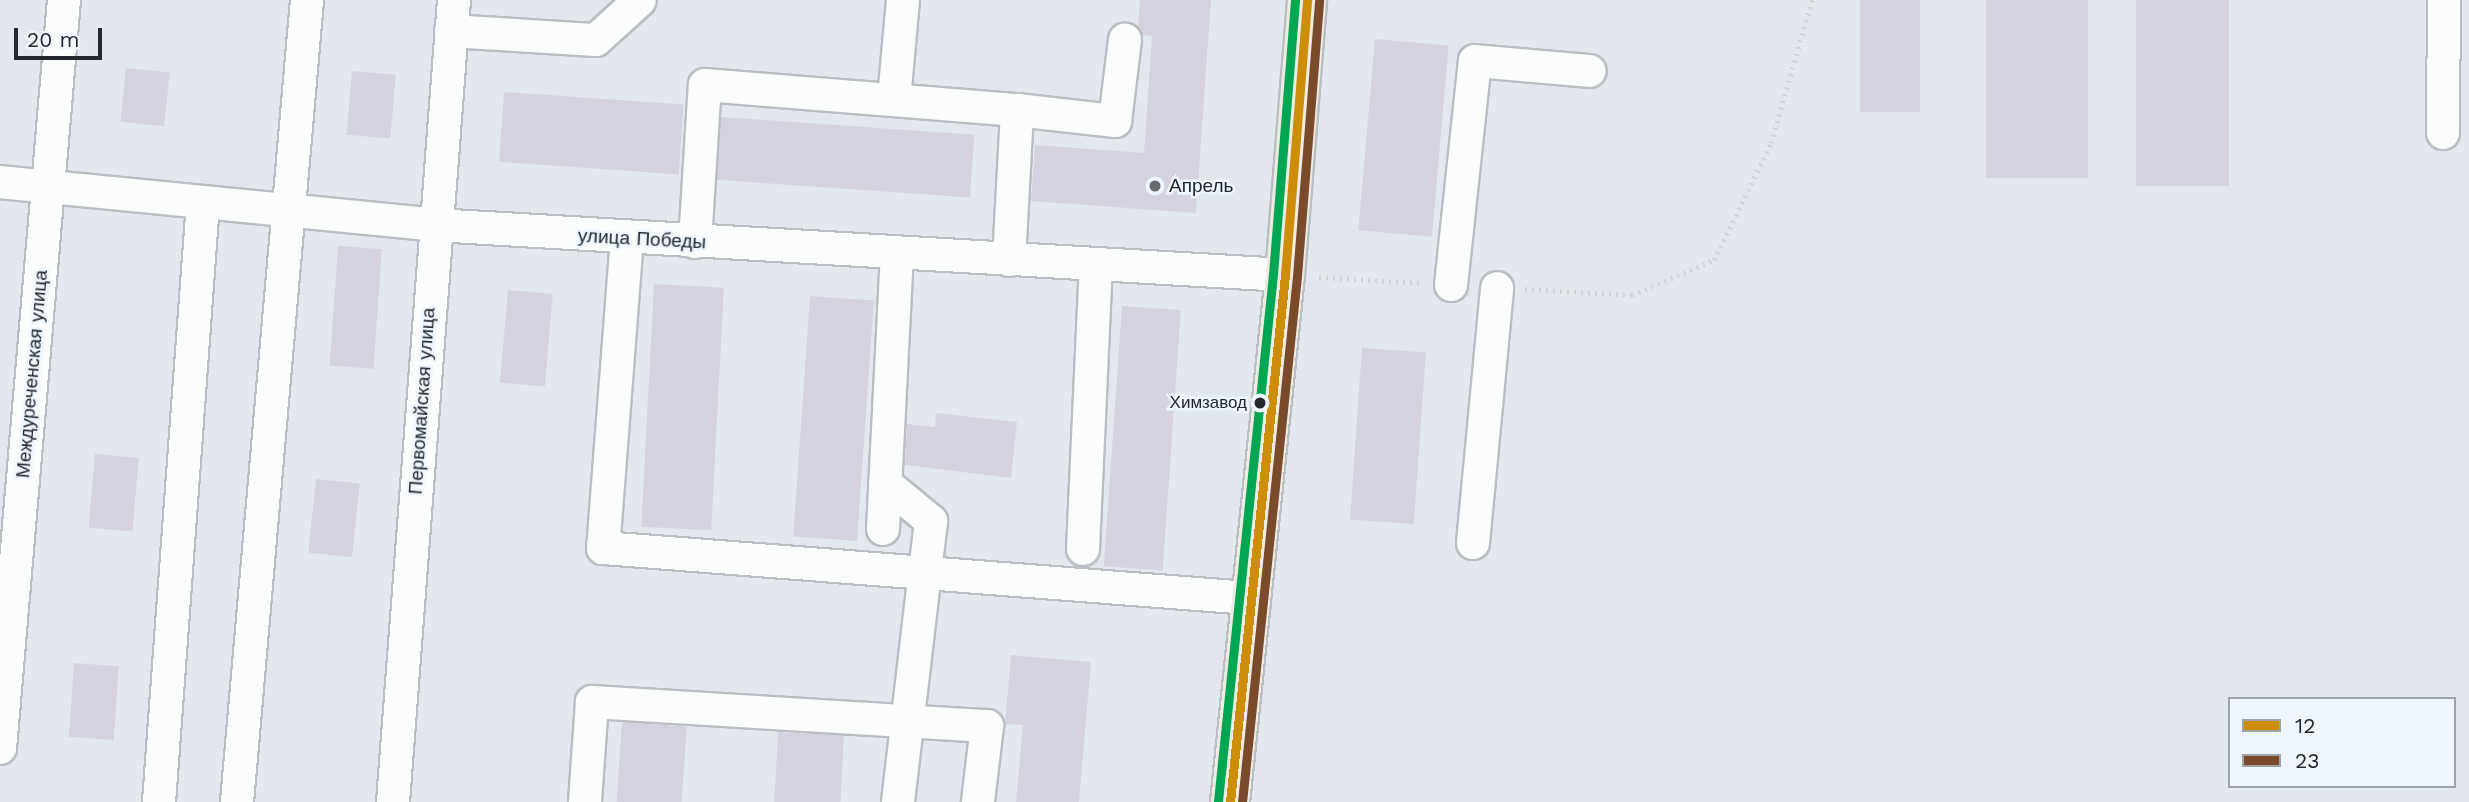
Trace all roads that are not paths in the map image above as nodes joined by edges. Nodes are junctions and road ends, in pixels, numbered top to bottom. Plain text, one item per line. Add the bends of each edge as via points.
1 (64, 0) edge
2 (307, 0) edge
3 (454, 0) edge
4 (903, 0) edge
5 (1307, 0) edge
6 (2444, 0) edge
7 (636, 5) edge
8 (451, 32) junction
9 (1125, 40) dead end
10 (1590, 71) dead end
11 (894, 99) junction
12 (1017, 110) junction
13 (2443, 133) dead end
14 (0, 182) edge
15 (48, 187) junction
16 (203, 203) junction
17 (288, 213) junction
18 (435, 225) junction
19 (626, 238) junction
20 (695, 242) junction
21 (897, 253) junction
22 (1009, 260) junction
23 (1096, 264) junction
24 (1285, 275) junction
25 (1451, 285) road end
26 (1497, 288) road end
27 (885, 483) junction
28 (883, 529) dead end
29 (1473, 543) dead end
30 (1083, 549) dead end
31 (923, 576) junction
32 (1248, 598) junction
33 (907, 721) junction
34 (0, 748) edge
35 (159, 802) edge
36 (237, 802) edge
37 (393, 802) edge
38 (585, 802) edge
39 (898, 802) edge
40 (978, 802) edge
41 (1230, 802) edge

1 - 15 street, Междуреченская улица
2 - 17 street
3 - 8 street, Первомайская улица
4 - 11 street
5 - 24 main road
6 - 13 street
7 - 8 street via 596,40
8 - 18 street, Первомайская улица
9 - 12 street via 1115,121
10 - 25 street via 1475,61
11 - 12 street
11 - 20 street via 705,85
12 - 22 street
14 - 15 street, улица Победы
15 - 16 street, улица Победы
15 - 34 street, Междуреченская улица
16 - 17 street, улица Победы
16 - 35 street
17 - 18 street, улица Победы
17 - 36 street
18 - 19 street, улица Победы
18 - 37 street, Первомайская улица
19 - 20 street, улица Победы
19 - 31 street via 603,548
20 - 21 street, улица Победы
21 - 22 street, улица Победы
21 - 27 street
22 - 23 street, улица Победы
23 - 24 street, улица Победы
23 - 30 street
24 - 32 main road
26 - 29 street
27 - 28 street
27 - 31 street via 931,521
31 - 32 street
31 - 33 street
32 - 41 main road
33 - 38 street via 592,702
33 - 39 street
33 - 40 street via 987,726

